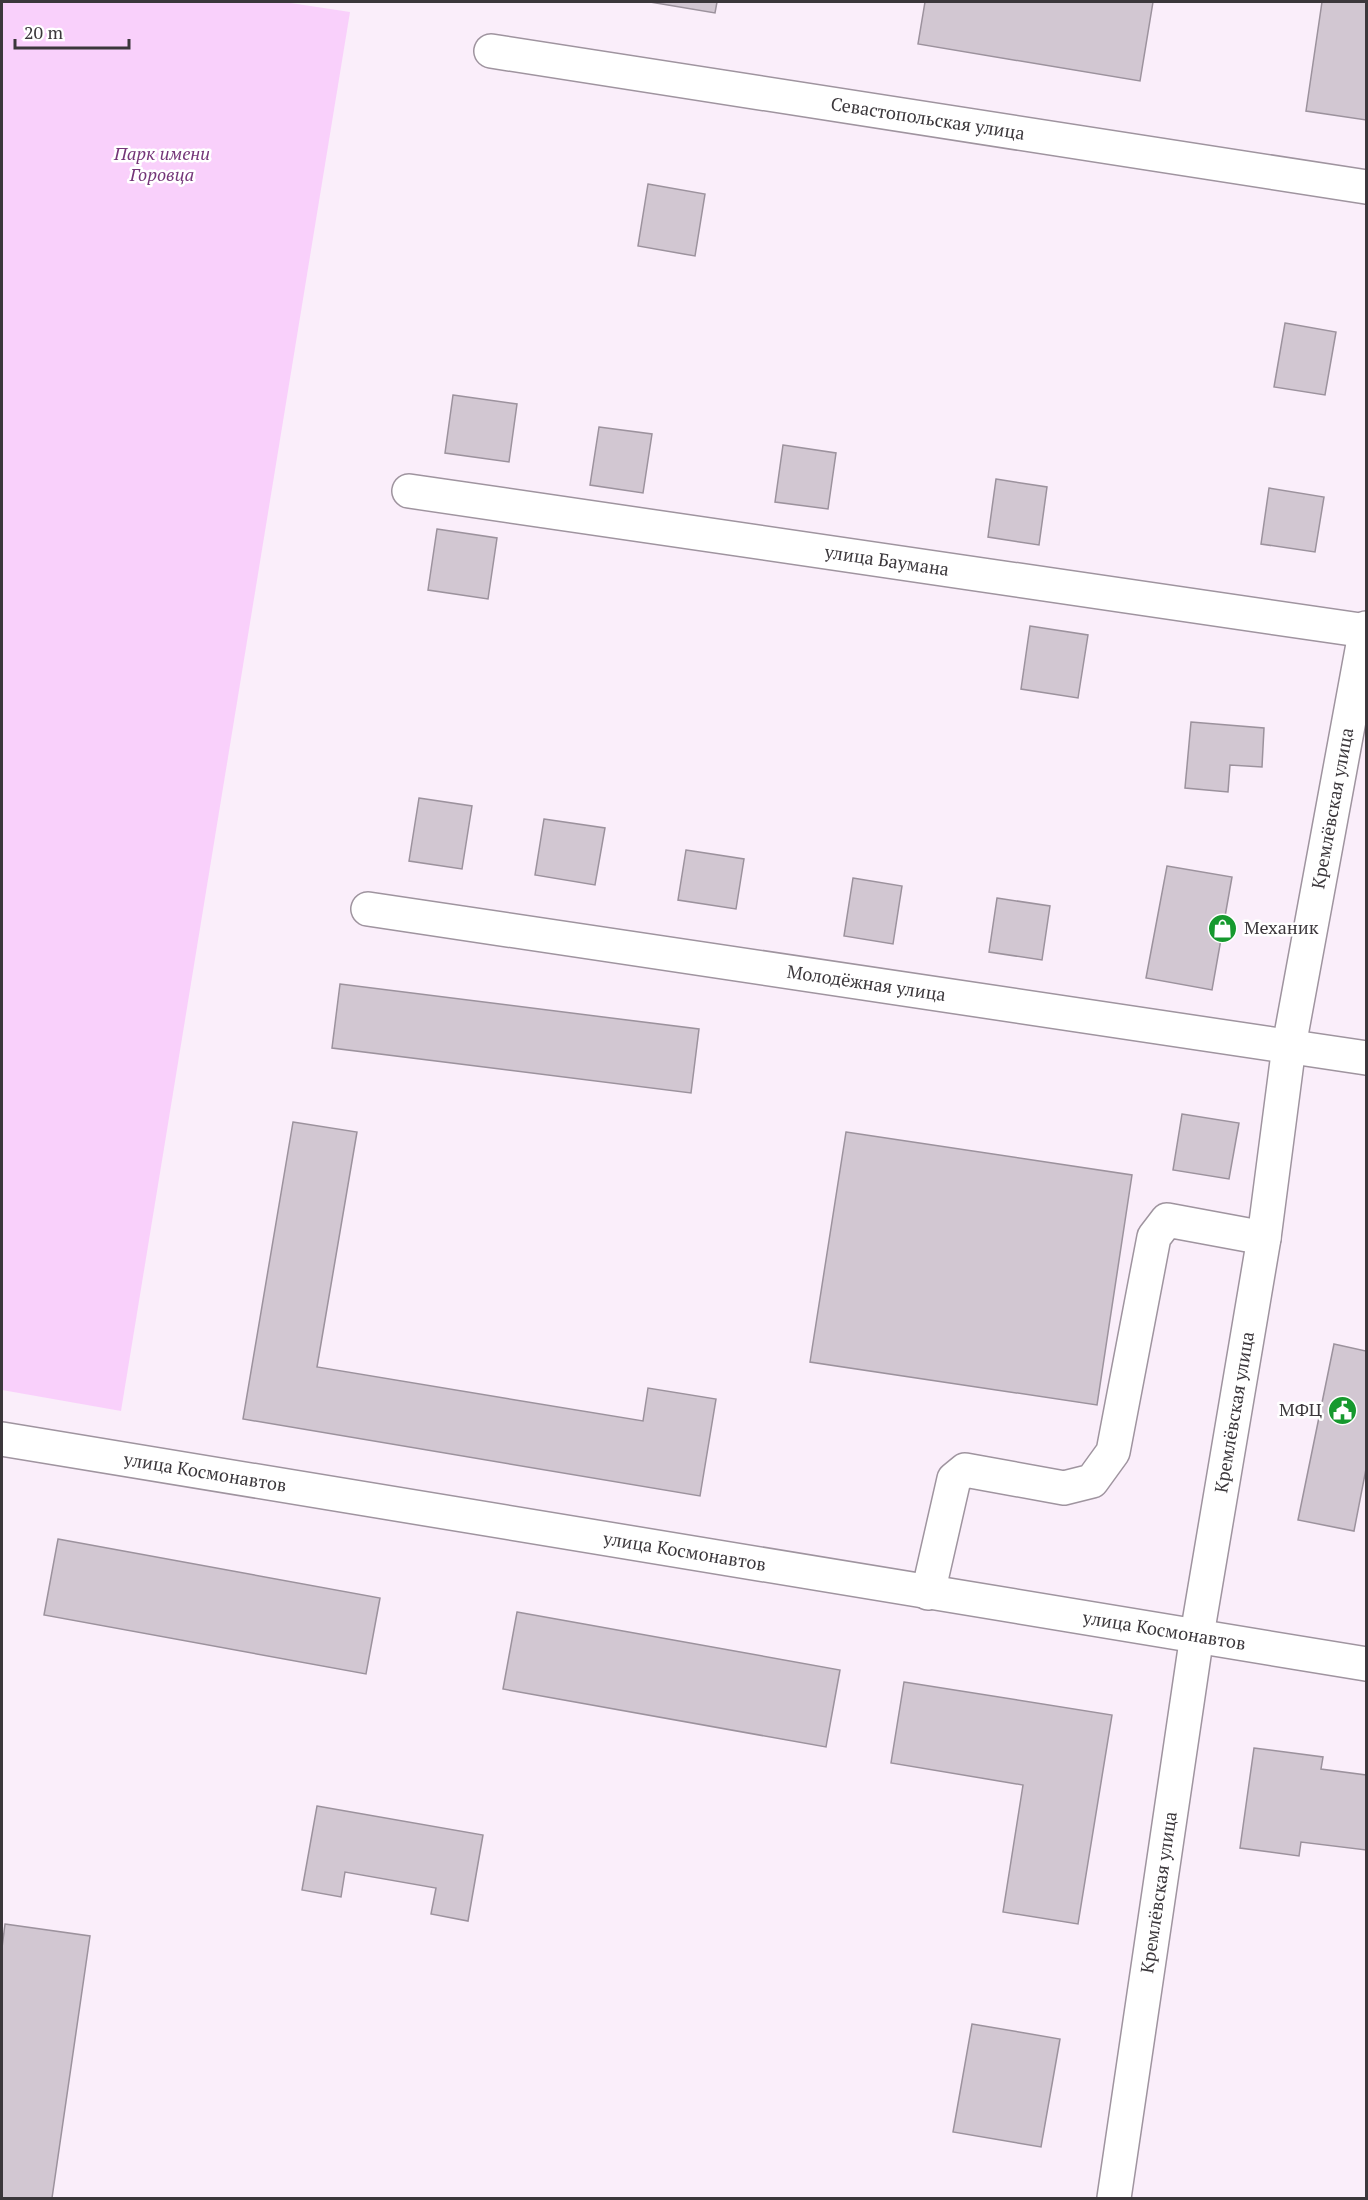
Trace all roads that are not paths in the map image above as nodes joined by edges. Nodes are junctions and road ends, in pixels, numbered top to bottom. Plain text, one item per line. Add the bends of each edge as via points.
1 (491, 51) dead end
2 (1366, 187) edge
3 (409, 491) dead end
4 (1366, 630) edge
5 (368, 909) dead end
6 (1289, 1046) junction
7 (1366, 1058) edge
8 (1264, 1238) junction
9 (2, 1439) edge
10 (928, 1593) junction
11 (1197, 1635) junction
12 (1366, 1664) edge
13 (1114, 2199) edge

1 - 2 street, Севастопольская улица
3 - 4 street, улица Баумана
4 - 6 street, Кремлёвская улица
5 - 6 street, Молодёжная улица
6 - 7 street, Молодёжная улица
6 - 8 street, Кремлёвская улица
8 - 10 street via 1167,1220 1154,1237 1113,1452 1092,1481 1064,1488 964,1470 954,1479
8 - 11 street, Кремлёвская улица
9 - 10 street, улица Космонавтов
10 - 11 street, улица Космонавтов
11 - 12 street, улица Космонавтов
11 - 13 street, Кремлёвская улица

